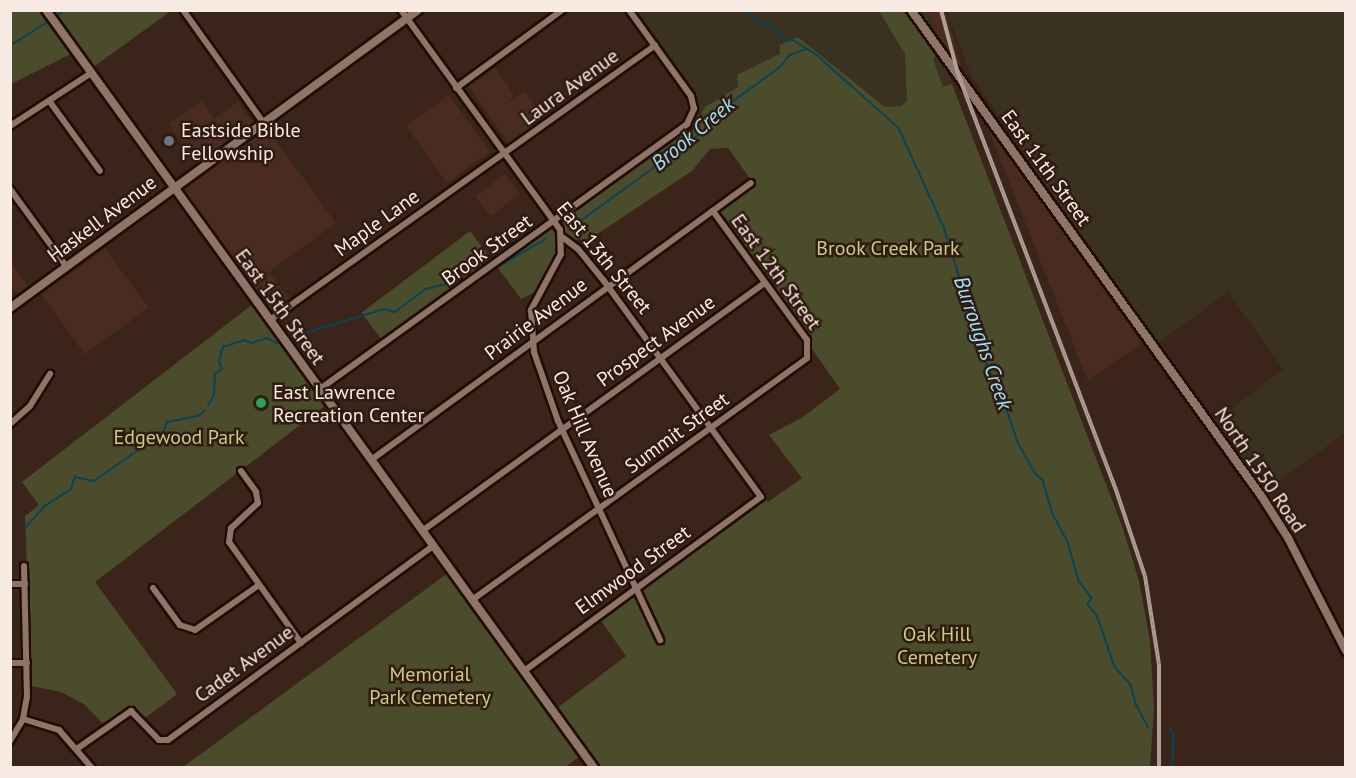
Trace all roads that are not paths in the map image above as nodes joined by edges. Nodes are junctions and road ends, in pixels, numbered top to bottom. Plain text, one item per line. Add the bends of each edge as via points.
1 (46, 10) edge
2 (183, 10) edge
3 (401, 10) edge
4 (418, 10) edge
5 (562, 10) edge
6 (629, 10) edge
7 (911, 10) edge
8 (407, 19) junction
9 (655, 45) junction
10 (91, 73) junction
11 (456, 88) junction
12 (50, 102) junction
13 (263, 122) junction
14 (10, 126) edge
15 (504, 153) junction
16 (100, 171) dead end
17 (751, 183) dead end
18 (173, 187) junction
19 (10, 189) edge
20 (713, 211) junction
21 (553, 222) junction
22 (562, 237) junction
23 (66, 266) junction
24 (764, 283) junction
25 (608, 287) junction
26 (10, 308) edge
27 (270, 320) junction
28 (532, 343) junction
29 (1154, 345) joint
30 (810, 353) joint
31 (660, 357) junction
32 (50, 374) dead end
33 (320, 389) junction
34 (10, 424) edge
35 (712, 427) junction
36 (562, 430) junction
37 (371, 460) junction
38 (240, 471) dead end
39 (761, 497) joint
40 (598, 509) junction
41 (422, 531) junction
42 (433, 546) junction
43 (24, 566) dead end
44 (10, 584) edge
45 (25, 584) junction
46 (259, 585) junction
47 (153, 588) dead end
48 (636, 588) junction
49 (472, 600) junction
50 (660, 640) dead end
51 (301, 643) junction
52 (1346, 651) edge
53 (10, 663) edge
54 (27, 663) junction
55 (524, 671) junction
56 (23, 719) junction
57 (10, 741) edge
58 (78, 748) junction
59 (92, 768) edge
60 (594, 768) edge

1 - 10 main road, East 15th Street
2 - 13 street
3 - 8 street, East 13th Street
4 - 8 main road, Haskell Avenue
5 - 11 street
6 - 9 street
7 - 29 main road, East 11th Street
8 - 11 street, East 13th Street
8 - 13 main road, Haskell Avenue
9 - 15 street, Laura Avenue
9 - 21 street, Brook Street via 688,91 693,109 687,124
10 - 12 street
10 - 18 main road, East 15th Street
11 - 15 street, East 13th Street
12 - 14 street
12 - 16 street
13 - 18 main road, Haskell Avenue
15 - 21 street, East 13th Street
15 - 27 street, Maple Lane
17 - 20 street, Prairie Avenue
18 - 23 main road, Haskell Avenue
18 - 27 main road, East 15th Street
19 - 23 street
20 - 24 street, East 12th Street
20 - 25 street, Prairie Avenue
21 - 22 street, East 13th Street
21 - 33 street, Brook Street
22 - 25 street, East 13th Street via 578,249
22 - 28 street, Oak Hill Avenue via 558,261 531,310
23 - 26 main road, Haskell Avenue
24 - 30 street, East 12th Street via 807,340
24 - 31 street, Prospect Avenue
25 - 28 street, Prairie Avenue
25 - 31 street, East 13th Street
27 - 33 main road, East 15th Street
28 - 36 street, Oak Hill Avenue
28 - 37 street, Prairie Avenue
29 - 52 main road, North 1550 Road via 1269,508
30 - 35 street, Summit Street via 804,362
31 - 35 street, East 13th Street
31 - 36 street, Prospect Avenue
32 - 34 street via 30,406
33 - 37 main road, East 15th Street
35 - 39 street, East 13th Street
35 - 40 street, Summit Street
36 - 40 street, Oak Hill Avenue
36 - 41 street, Prospect Avenue
37 - 41 main road, East 15th Street
38 - 46 street via 256,492 258,504 231,528 229,542
39 - 48 street, Elmwood Street
40 - 48 street, Oak Hill Avenue
40 - 49 street, Summit Street
41 - 42 main road, East 15th Street
42 - 49 main road, East 15th Street
42 - 51 street, Cadet Avenue
43 - 45 street
44 - 45 street
45 - 54 street
46 - 47 street via 195,630 180,625
46 - 51 street
48 - 50 street, Oak Hill Avenue
48 - 55 street, Elmwood Street
49 - 55 main road, East 15th Street
51 - 58 street, Cadet Avenue via 168,740 154,737 139,716 130,711
53 - 54 street
54 - 56 street
55 - 60 main road, East 15th Street
56 - 57 street
56 - 58 street via 52,726
58 - 59 street

